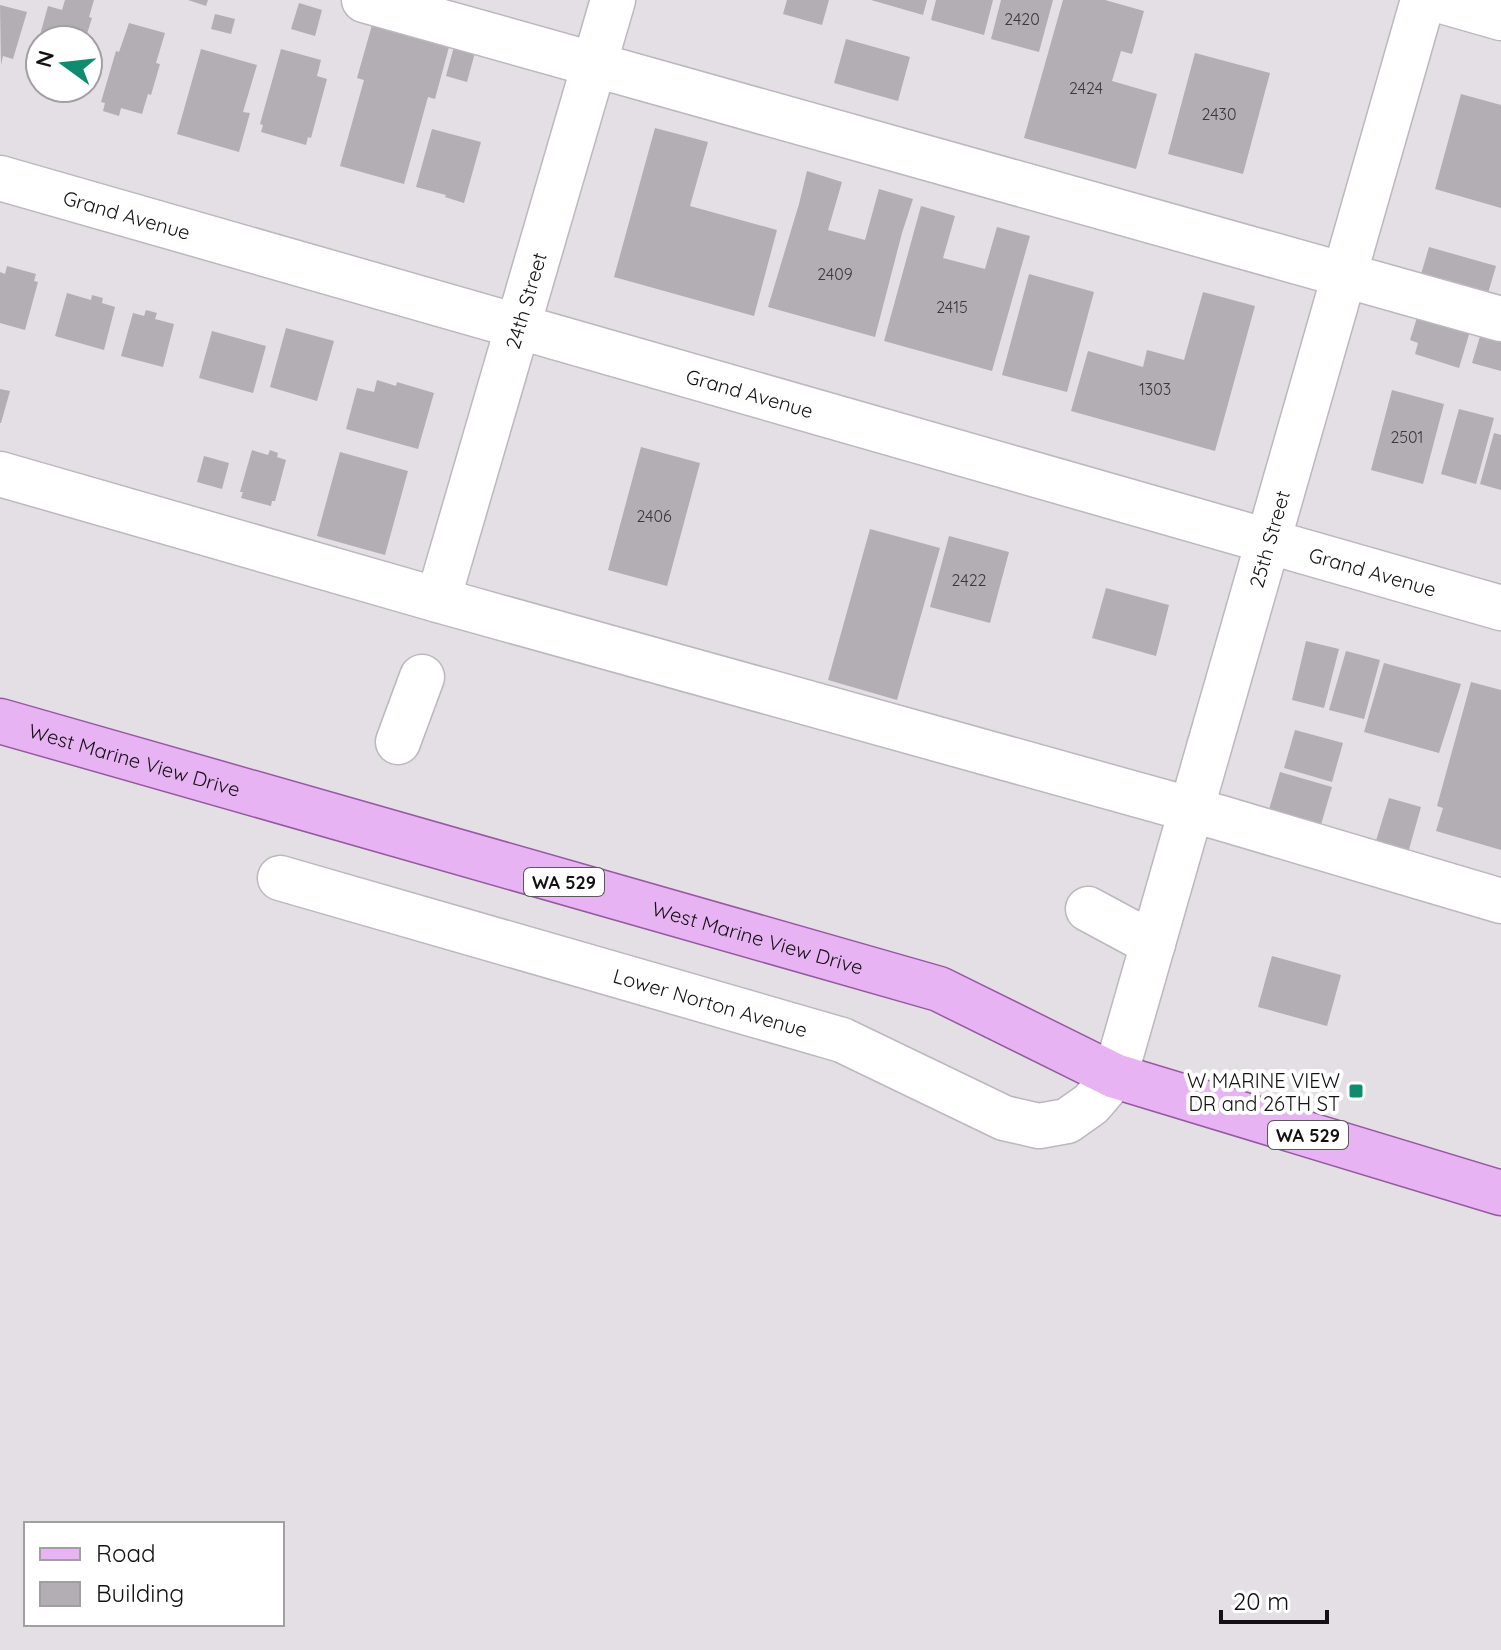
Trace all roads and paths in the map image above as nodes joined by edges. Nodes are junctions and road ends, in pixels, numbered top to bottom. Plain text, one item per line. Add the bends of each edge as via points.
1 (364, 0) edge
2 (613, 0) edge
3 (1423, 0) edge
4 (1438, 0) edge
5 (1500, 14) edge
6 (595, 64) junction
7 (0, 178) edge
8 (1345, 274) junction
9 (1501, 319) edge
10 (518, 328) junction
11 (0, 474) edge
12 (1268, 542) junction
13 (438, 600) junction
14 (1501, 608) edge
15 (422, 677) dead end
16 (0, 721) edge
17 (398, 742) dead end
18 (1191, 811) junction
19 (280, 878) dead end
20 (1501, 901) edge
21 (1088, 909) dead end
22 (1153, 944) junction
23 (1115, 1076) junction
24 (1501, 1193) edge

1 - 6 street
2 - 6 street, 24th Street
3 - 8 street, 25th Street
4 - 5 street
6 - 8 street via 761,119 1164,237
6 - 10 street, 24th Street
7 - 10 street, Grand Avenue
8 - 9 street
8 - 12 street, 25th Street
10 - 12 street, Grand Avenue
10 - 13 street, 24th Street
11 - 13 street
12 - 14 street, Grand Avenue
12 - 18 street, 25th Street
13 - 18 street
15 - 17 street
16 - 23 main road, West Marine View Drive / WA 529 via 939,989
18 - 20 street
18 - 22 street, 25th Street
19 - 23 street, Lower Norton Avenue via 842,1040 1016,1121 1039,1126 1067,1121 1091,1104
21 - 22 street
22 - 23 street, 25th Street
23 - 24 main road, West Marine View Drive / WA 529

